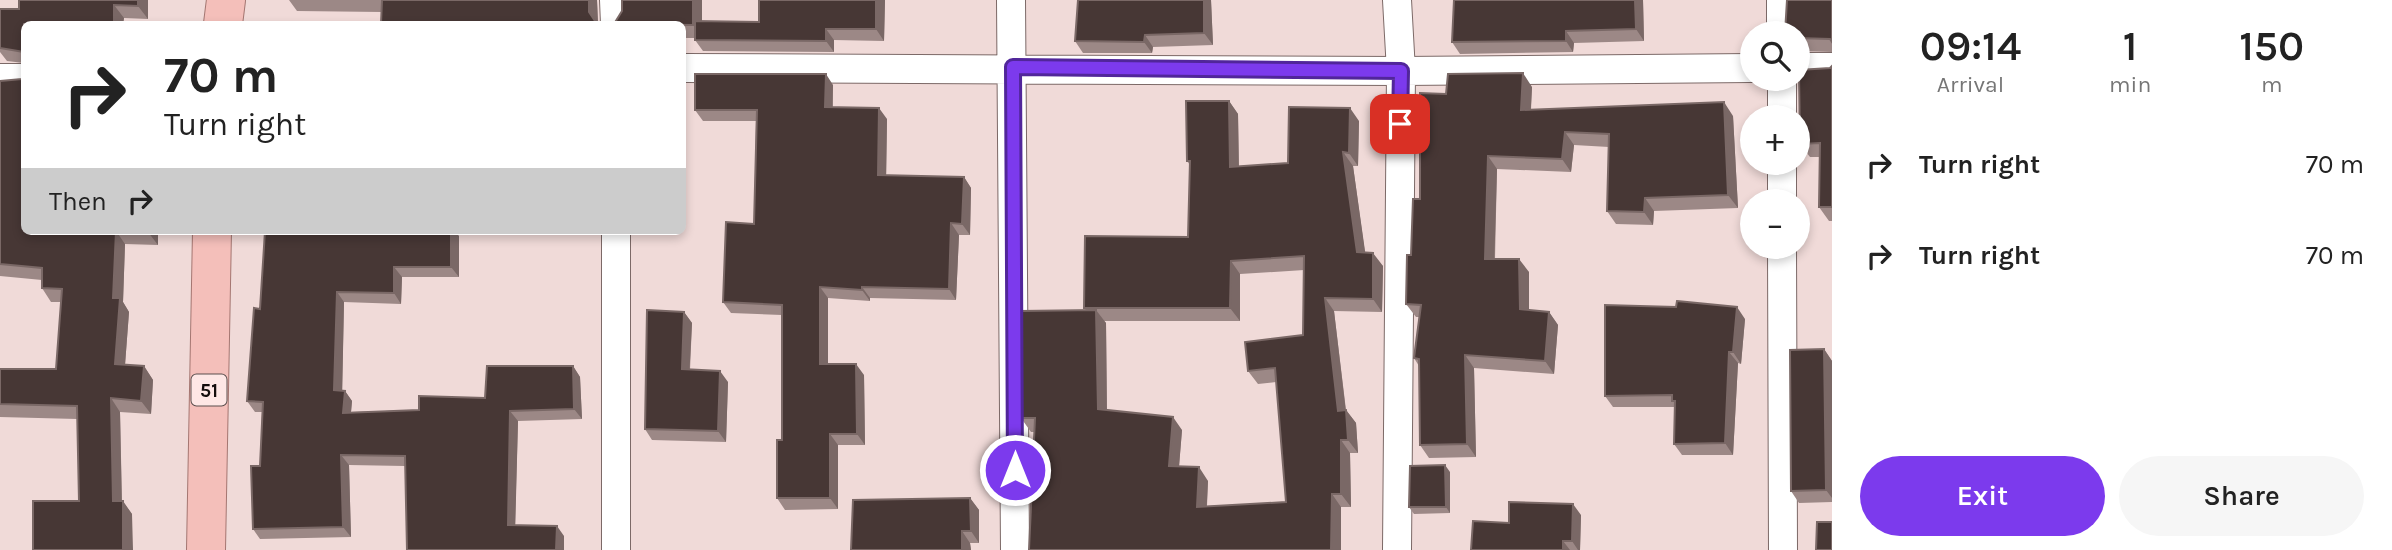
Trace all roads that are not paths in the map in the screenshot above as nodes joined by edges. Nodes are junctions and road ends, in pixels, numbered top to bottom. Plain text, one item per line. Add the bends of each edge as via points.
1 (226, 0) edge
2 (614, 0) edge
3 (1011, 0) edge
4 (1398, 0) edge
5 (1781, 0) edge
6 (223, 21) edge
7 (615, 21) edge
8 (1781, 21) edge
9 (1013, 67) junction
10 (1810, 67) edge
11 (1832, 67) edge
12 (686, 68) edge
13 (1740, 68) edge
14 (1401, 71) junction
15 (0, 78) edge
16 (21, 78) edge
17 (212, 235) edge
18 (617, 235) edge
19 (1782, 259) edge
20 (206, 550) edge
21 (616, 550) edge
22 (1015, 550) edge
23 (1397, 550) edge
24 (1783, 550) edge

1 - 6 highway
2 - 7 street
3 - 9 street
4 - 14 street
5 - 8 street
9 - 12 street
9 - 14 street
9 - 22 street
10 - 11 street
13 - 14 street
14 - 23 street
15 - 16 street
17 - 20 highway, 51
18 - 21 street
19 - 24 street

